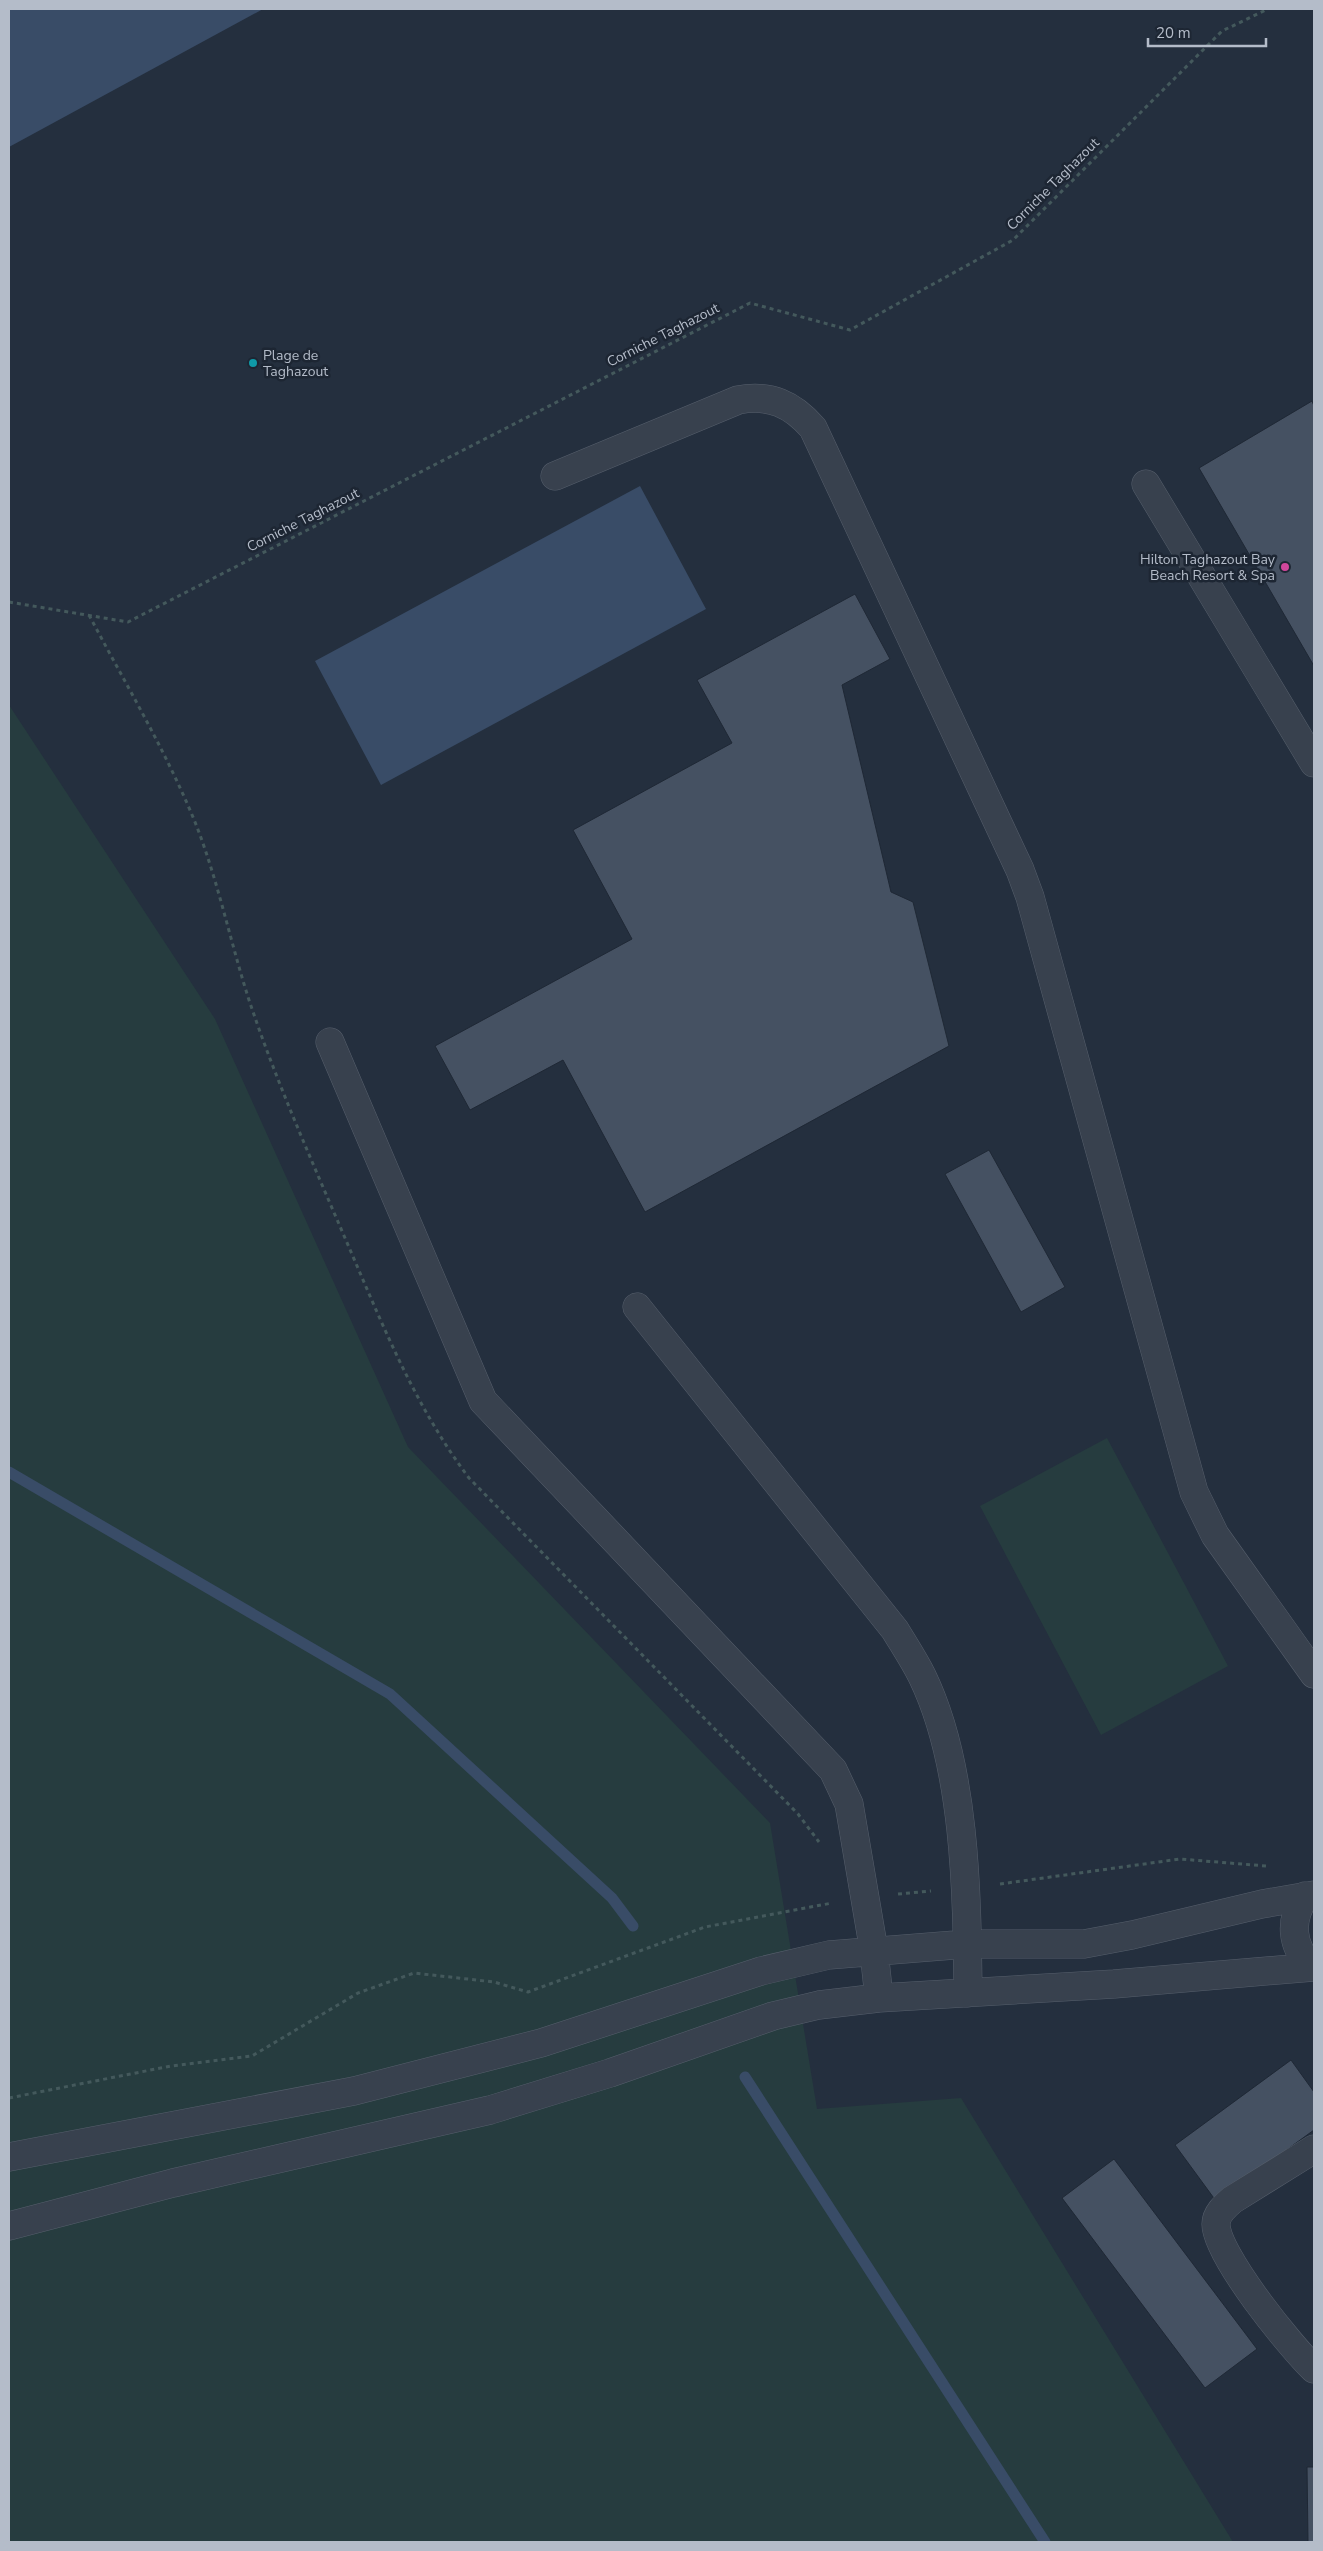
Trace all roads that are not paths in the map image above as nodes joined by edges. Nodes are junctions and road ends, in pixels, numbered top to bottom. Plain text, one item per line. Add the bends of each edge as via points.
1 (555, 476) dead end
2 (1146, 484) dead end
3 (1314, 763) edge
4 (330, 1042) dead end
5 (637, 1307) dead end
6 (1314, 1674) edge
7 (1310, 1895) edge
8 (967, 1944) junction
9 (874, 1951) junction
10 (1313, 1967) edge
11 (968, 1993) junction
12 (880, 1998) junction
13 (1314, 2149) edge
14 (9, 2157) edge
15 (9, 2226) edge
16 (1314, 2368) edge

1 - 6 street via 738,400 755,397 780,402 802,415 813,428 1030,896 1194,1492 1215,1535
2 - 3 street
4 - 9 street via 483,1401 833,1770 848,1804
5 - 8 street via 895,1630 922,1677 953,1779 967,1889
7 - 8 street via 1084,1944
7 - 10 street via 1298,1907 1294,1932 1296,1945
8 - 9 street
8 - 11 street
9 - 12 street
9 - 14 street via 829,1955 761,1971 541,2043 354,2091
10 - 11 street
11 - 12 street
12 - 15 street via 819,2005 773,2016 490,2110 173,2183
13 - 16 street via 1232,2200 1216,2222 1217,2233 1234,2265 1275,2324

